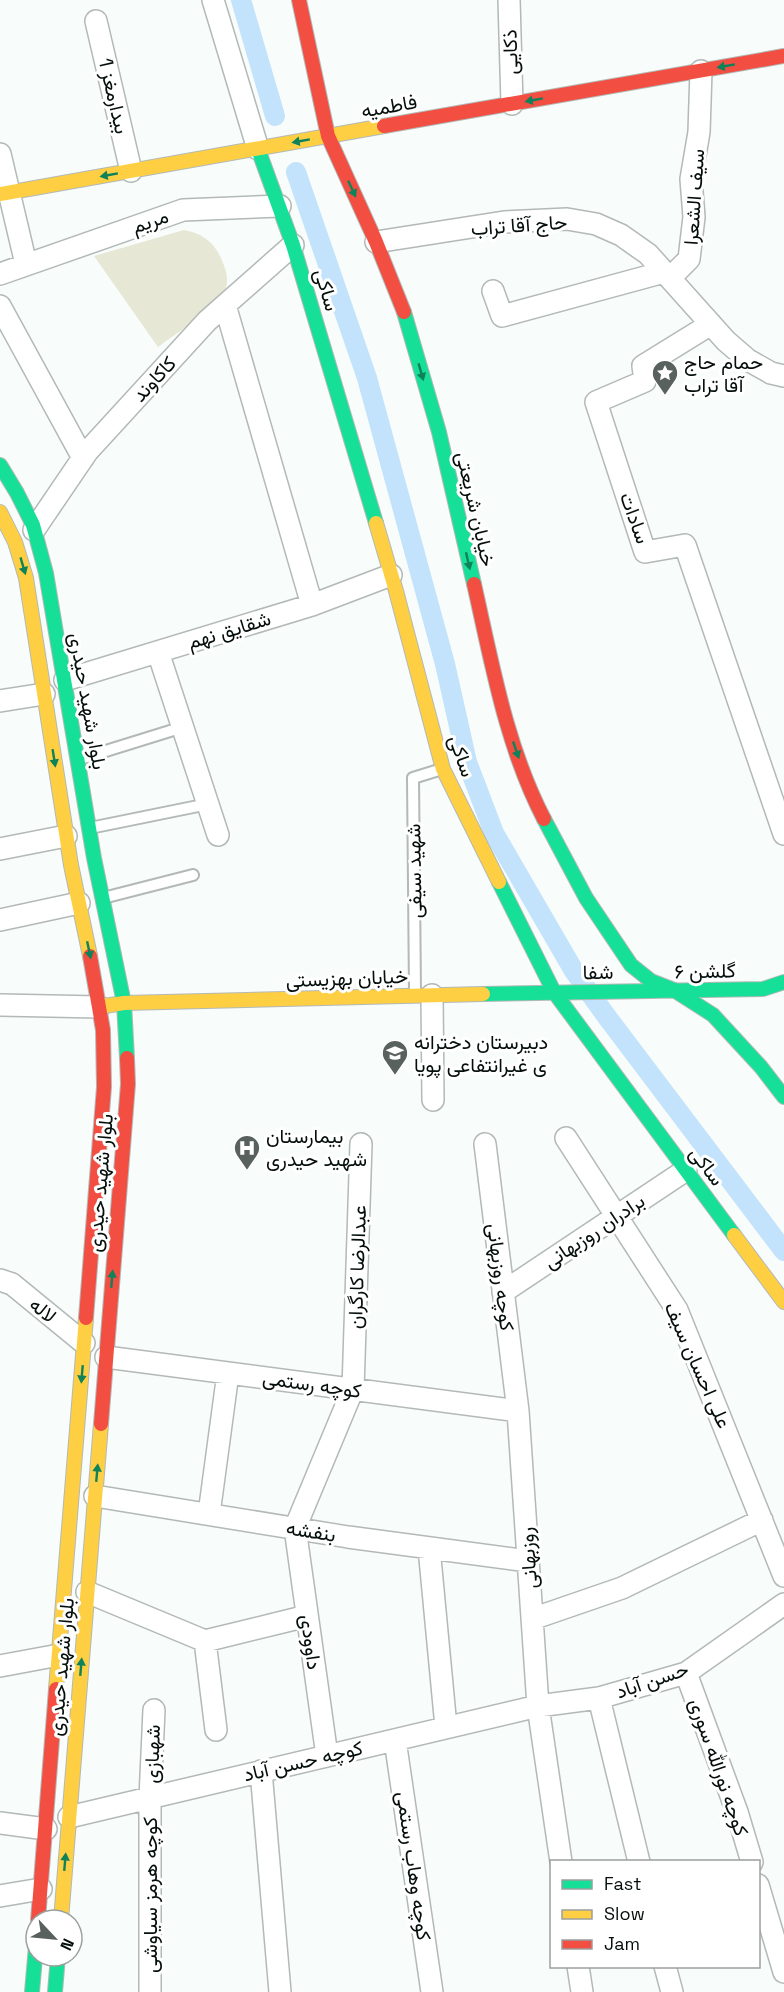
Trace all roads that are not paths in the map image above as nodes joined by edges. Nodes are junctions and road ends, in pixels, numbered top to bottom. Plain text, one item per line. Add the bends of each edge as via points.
1 (213, 0) edge
2 (299, 0) edge
3 (509, 0) edge
4 (96, 21) dead end
5 (784, 56) edge
6 (701, 71) junction
7 (512, 104) junction
8 (328, 136) junction
9 (258, 149) junction
10 (0, 154) edge
11 (132, 171) junction
12 (5, 194) edge
13 (280, 206) junction
14 (376, 242) junction
15 (293, 245) junction
16 (26, 264) junction
17 (0, 274) edge
18 (667, 275) junction
19 (493, 291) dead end
20 (225, 305) junction
21 (0, 306) edge
22 (711, 324) junction
23 (784, 376) edge
24 (82, 458) junction
25 (0, 465) edge
26 (20, 499) junction
27 (2, 520) edge
28 (34, 530) junction
29 (11, 546) junction
30 (391, 575) junction
31 (312, 604) junction
32 (158, 652) junction
33 (65, 680) junction
34 (44, 694) junction
35 (0, 700) edge
36 (183, 727) junction
37 (78, 760) junction
38 (443, 769) junction
39 (208, 804) junction
40 (89, 828) junction
41 (784, 834) edge
42 (218, 835) dead end
43 (66, 836) junction
44 (0, 849) edge
45 (193, 875) dead end
46 (102, 898) junction
47 (79, 903) junction
48 (0, 920) edge
49 (784, 982) edge
50 (674, 990) junction
51 (626, 991) joint
52 (554, 992) junction
53 (572, 992) joint
54 (424, 995) junction
55 (124, 1004) junction
56 (0, 1005) edge
57 (99, 1007) junction
58 (784, 1097) edge
59 (434, 1101) dead end
60 (566, 1138) dead end
61 (361, 1144) dead end
62 (485, 1144) dead end
63 (686, 1170) junction
64 (616, 1216) junction
65 (0, 1280) edge
66 (503, 1292) junction
67 (784, 1302) edge
68 (84, 1343) junction
69 (106, 1357) junction
70 (228, 1373) junction
71 (353, 1389) junction
72 (518, 1411) junction
73 (95, 1496) junction
74 (210, 1514) junction
75 (762, 1520) junction
76 (295, 1528) junction
77 (429, 1548) junction
78 (528, 1561) junction
79 (784, 1576) edge
80 (87, 1592) junction
81 (784, 1604) edge
82 (307, 1616) junction
83 (532, 1619) junction
84 (205, 1641) junction
85 (59, 1655) junction
86 (0, 1666) edge
87 (686, 1673) junction
88 (599, 1698) junction
89 (537, 1706) junction
90 (154, 1710) dead end
91 (446, 1727) junction
92 (216, 1730) dead end
93 (395, 1740) junction
94 (327, 1756) junction
95 (261, 1772) junction
96 (150, 1798) junction
97 (69, 1817) junction
98 (0, 1823) edge
99 (46, 1823) junction
100 (561, 1860) edge
101 (639, 1860) edge
102 (751, 1860) edge
103 (760, 1888) edge
104 (41, 1889) junction
105 (0, 1896) edge
106 (39, 1908) edge
107 (62, 1908) edge
108 (34, 1968) edge
109 (57, 1968) edge
110 (578, 1968) edge
111 (666, 1968) edge
112 (784, 1972) edge
113 (32, 1992) edge
114 (55, 1992) edge
115 (150, 1992) edge
116 (280, 1992) edge
117 (432, 1992) edge
118 (582, 1992) edge
119 (672, 1992) edge

1 - 9 street
2 - 8 street, خیابان شریعتی
3 - 7 street, ذکایی
4 - 11 street, بیدارمغز 1
5 -> 6 street, فاطمیه
6 -> 7 street, فاطمیه
6 - 18 street, سیف الشعرا via 699,132 691,178 694,217 690,259
7 - 8 street, فاطمیه
8 -> 9 street, فاطمیه
8 -> 14 street, خیابان شریعتی
9 - 11 street, فاطمیه
9 - 13 street, ساکی
10 - 12 street
11 -> 12 street, فاطمیه
12 - 16 street
13 - 15 street, ساکی
13 - 16 street, مریم via 183,210
14 - 18 street, حاج آقا تراب via 504,222 567,219 596,224 621,235 648,254
14 -> 50 street, خیابان شریعتی via 406,318 439,432 503,710 531,793 586,898 631,965 651,981
15 - 20 street, کاکاوند
15 - 30 street, ساکی
16 - 17 street, مریم
18 - 19 street via 502,316
18 - 22 street, حاج آقا تراب
20 - 24 street, کاکاوند
20 - 31 street
21 - 24 street
22 - 23 street, حاج آقا تراب via 748,360
22 - 41 street, سادات via 643,366 645,381 596,402 645,552 685,545
24 - 28 street, کاکاوند
25 - 26 street, بلوار شهید حیدری
26 - 27 street
26 - 28 street, بلوار شهید حیدری
27 - 29 street, بلوار شهید حیدری
28 - 29 street
28 - 33 street, بلوار شهید حیدری via 46,573
29 -> 34 street, بلوار شهید حیدری via 26,578
30 - 31 street, شقایق نهم
30 - 38 street, ساکی
31 - 32 street, شقایق نهم
32 - 33 street, شقایق نهم
32 - 36 street
33 - 37 street, بلوار شهید حیدری
34 - 35 street
34 -> 43 street, بلوار شهید حیدری
36 - 37 lane
36 - 39 street
37 - 40 street, بلوار شهید حیدری
38 - 52 street, ساکی
38 - 54 lane, شهید سیفی via 413,778
39 - 40 lane
39 - 42 street
40 - 46 street, بلوار شهید حیدری
43 - 44 street
43 - 47 street, بلوار شهید حیدری
45 - 46 lane
46 - 55 street, بلوار شهید حیدری
47 - 48 street
47 -> 57 street, بلوار شهید حیدری
49 - 50 street, گلشن ۶ via 763,989
50 - 51 street, گلشن ۶
50 - 58 street, خیابان شریعتی via 712,1015
51 - 53 street, شفا
52 - 53 street, خیابان بهزیستی
52 - 54 street, خیابان بهزیستی
52 - 63 street, ساکی
54 - 55 street, خیابان بهزیستی
54 - 59 street
55 - 57 street, خیابان بهزیستی
69 -> 55 street, بلوار شهید حیدری via 128,1084
56 - 57 street
57 - 68 street, بلوار شهید حیدری via 104,1087
60 - 64 street, علی احسان سیف
61 - 71 street, عبدالرضا کارگران
62 - 66 street, کوچه روزبهانی
63 - 64 street, برادران روزبهانی
63 - 67 street, ساکی
64 - 66 street, برادران روزبهانی
64 - 75 street, علی احسان سیف via 677,1310
65 - 68 street, لاله via 12,1284
66 - 72 street, کوچه روزبهانی
68 -> 85 street, بلوار شهید حیدری
69 - 70 street, کوچه رستمی
73 -> 69 street, بلوار شهید حیدری
70 - 71 street, کوچه رستمی
70 - 74 street
71 - 72 street, کوچه رستمی
71 - 76 street
72 - 78 street, روزبهانی
73 - 74 street, بنفشه
73 - 80 street, بلوار شهید حیدری
74 - 76 street, بنفشه
75 - 79 street, علی احسان سیف
75 - 83 street via 622,1588
76 - 77 street, بنفشه
76 - 82 street, داوودی
77 - 78 street, بنفشه
77 - 91 street
78 - 83 street, روزبهانی
80 - 84 street
97 -> 80 street, بلوار شهید حیدری
81 - 87 street, حسن آباد
82 - 84 street
82 - 94 street, داوودی
83 - 89 street, روزبهانی
84 - 92 street
85 - 86 street
85 - 99 street, بلوار شهید حیدری
87 - 88 street, حسن آباد
87 - 102 street, کوچه نورالله سوری
88 - 89 street, حسن آباد
88 - 101 street
89 - 91 street, کوچه حسن آباد
89 - 100 street, روزبهانی
90 - 96 street, شهبازی
91 - 93 street, کوچه حسن آباد
93 - 94 street, کوچه حسن آباد
93 - 117 street, کوچه وهاب رستمی
94 - 95 street, کوچه حسن آباد
95 - 96 street, کوچه حسن آباد
95 - 116 street
96 - 97 street, کوچه حسن آباد
96 - 115 street, کوچه هرمز سیاوشی
97 - 99 street
107 -> 97 street, بلوار شهید حیدری
98 - 99 street
99 - 104 street, بلوار شهید حیدری
103 - 112 street
104 - 105 street
104 - 106 street, بلوار شهید حیدری
108 - 113 street
109 - 114 street
110 - 118 street
111 - 119 street

